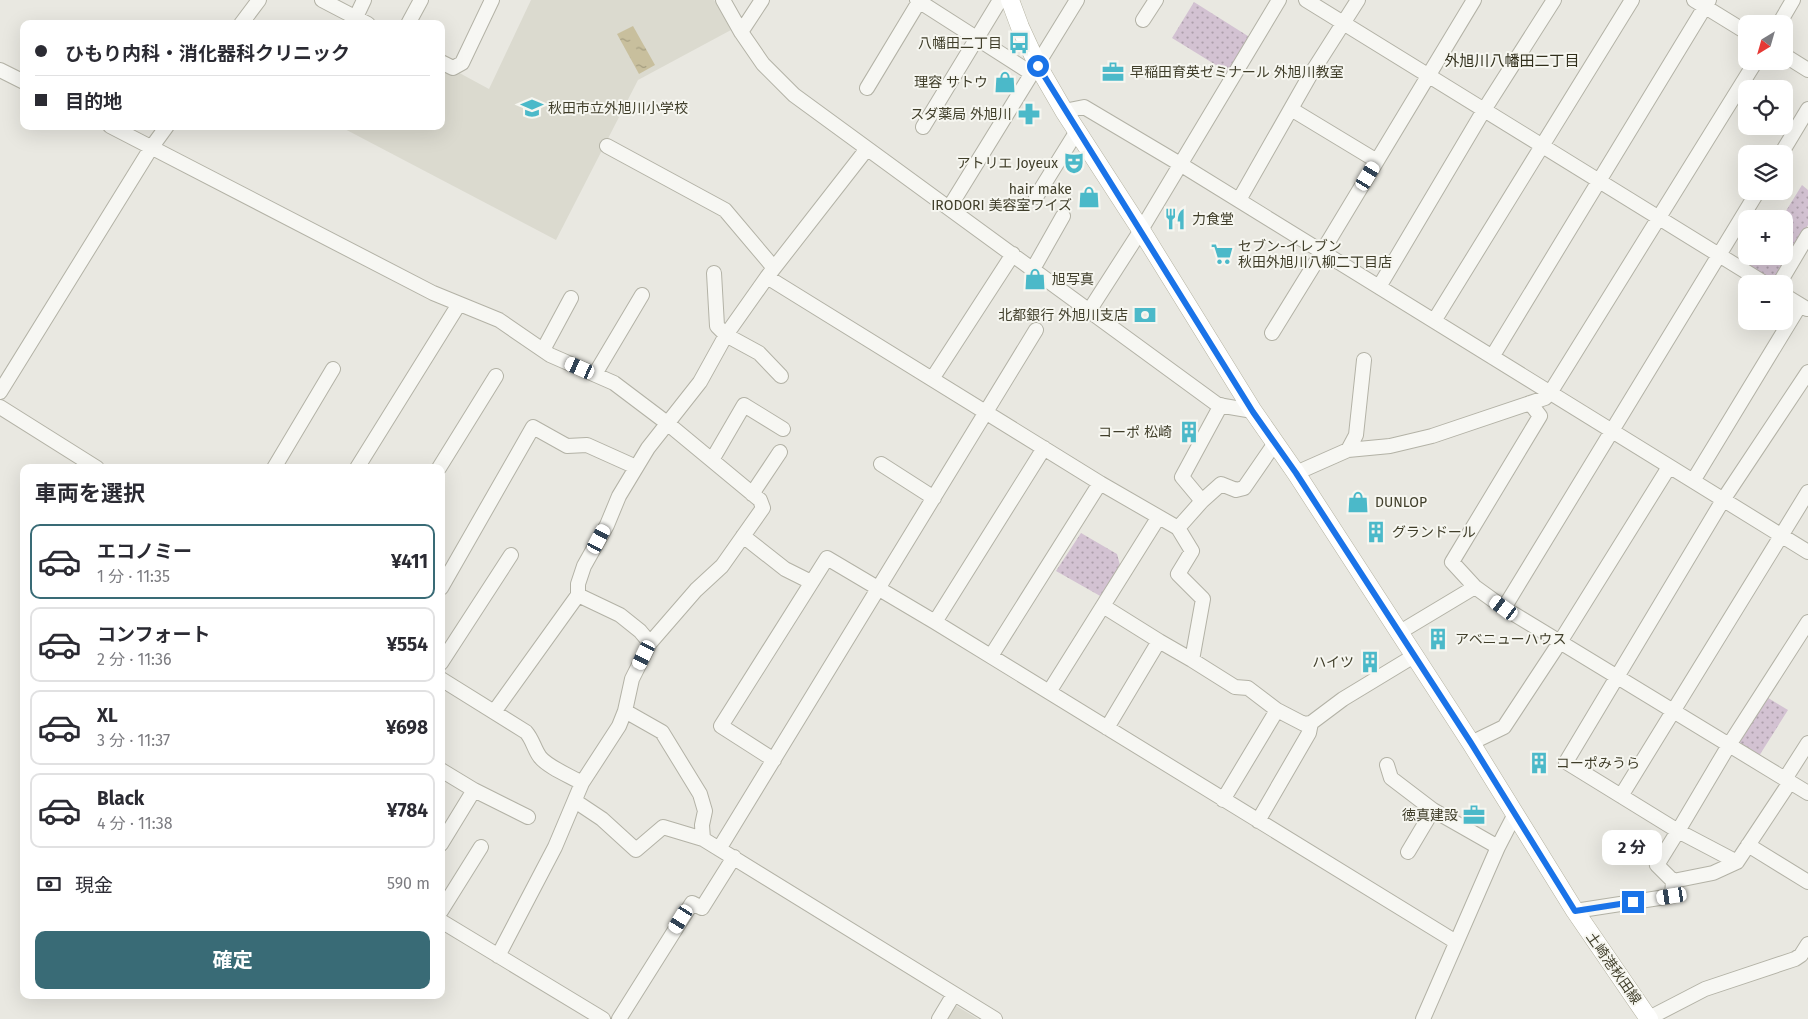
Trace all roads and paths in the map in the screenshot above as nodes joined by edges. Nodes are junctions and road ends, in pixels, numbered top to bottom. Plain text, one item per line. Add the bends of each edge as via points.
1 (258, 0) edge
2 (322, 0) edge
3 (364, 0) edge
4 (421, 0) edge
5 (492, 0) edge
6 (723, 0) edge
7 (762, 0) edge
8 (919, 0) edge
9 (1000, 0) edge
10 (1010, 0) edge
11 (1077, 0) edge
12 (1156, 0) edge
13 (1279, 0) edge
14 (1306, 0) edge
15 (1358, 0) edge
16 (1474, 0) edge
17 (1554, 0) edge
18 (1632, 0) edge
19 (1793, 0) edge
20 (1703, 2) edge
21 (1784, 15) edge
22 (244, 20) edge
23 (360, 20) edge
24 (362, 20) edge
25 (410, 20) edge
26 (1143, 20) dead end
27 (1343, 23) junction
28 (1738, 26) edge
29 (741, 32) junction
30 (977, 38) junction
31 (1793, 61) edge
32 (445, 64) edge
33 (0, 70) edge
34 (1034, 70) junction
35 (1750, 70) edge
36 (1808, 70) edge
37 (1428, 75) junction
38 (20, 80) edge
39 (867, 88) dead end
40 (1291, 109) junction
41 (1808, 109) edge
42 (1484, 110) junction
43 (1064, 111) junction
44 (923, 127) dead end
45 (117, 130) edge
46 (164, 130) edge
47 (1077, 132) junction
48 (1786, 145) edge
49 (607, 146) dead end
50 (1542, 146) junction
51 (151, 148) junction
52 (866, 150) junction
53 (1377, 161) junction
54 (1180, 164) junction
55 (1599, 180) junction
56 (1036, 197) dead end
57 (1239, 200) junction
58 (1753, 200) edge
59 (949, 208) junction
60 (1064, 216) dead end
61 (1659, 218) junction
62 (1141, 230) junction
63 (1808, 235) edge
64 (1322, 252) junction
65 (1013, 254) junction
66 (1719, 255) junction
67 (1033, 269) junction
68 (714, 273) dead end
69 (771, 273) junction
70 (1751, 275) edge
71 (1784, 275) edge
72 (1378, 287) junction
73 (642, 295) dead end
74 (571, 298) dead end
75 (1793, 300) edge
76 (459, 304) junction
77 (1804, 307) edge
78 (1088, 311) junction
79 (1434, 321) junction
80 (1036, 330) dead end
81 (1272, 332) dead end
82 (726, 335) junction
83 (543, 350) junction
84 (1492, 357) junction
85 (1364, 360) dead end
86 (333, 369) dead end
87 (1808, 372) edge
88 (595, 374) junction
89 (496, 376) dead end
90 (781, 376) dead end
91 (932, 379) junction
92 (0, 392) edge
93 (1550, 393) junction
94 (1530, 403) junction
95 (1221, 405) junction
96 (0, 407) edge
97 (986, 412) junction
98 (1253, 412) junction
99 (667, 422) junction
100 (783, 428) dead end
101 (1611, 431) junction
102 (1275, 443) junction
103 (1044, 448) junction
104 (1348, 450) junction
105 (780, 452) dead end
106 (712, 460) junction
107 (91, 464) edge
108 (276, 464) edge
109 (359, 464) edge
110 (441, 464) edge
111 (881, 464) dead end
112 (636, 467) junction
113 (1669, 467) junction
114 (1296, 473) junction
115 (1693, 481) junction
116 (1100, 483) junction
117 (1808, 492) edge
118 (752, 494) junction
119 (934, 498) junction
120 (1723, 500) junction
121 (1202, 501) junction
122 (1158, 518) junction
123 (1178, 528) junction
124 (743, 536) junction
125 (1781, 536) junction
126 (1808, 552) edge
127 (511, 555) dead end
128 (445, 581) edge
129 (811, 582) junction
130 (1475, 587) junction
131 (879, 588) junction
132 (578, 595) junction
133 (1103, 606) junction
134 (1504, 608) junction
135 (935, 622) junction
136 (1808, 622) edge
137 (1400, 632) junction
138 (1159, 641) junction
139 (1560, 642) junction
140 (650, 643) junction
141 (445, 656) edge
142 (991, 656) junction
143 (1414, 656) junction
144 (1192, 660) junction
145 (1617, 677) junction
146 (445, 681) edge
147 (1049, 692) junction
148 (1277, 710) junction
149 (625, 711) junction
150 (1673, 711) junction
151 (494, 712) junction
152 (1311, 723) junction
153 (1107, 728) junction
154 (1471, 743) junction
155 (1808, 743) edge
156 (1729, 745) junction
157 (774, 760) junction
158 (1387, 765) dead end
159 (445, 772) edge
160 (1788, 781) junction
161 (582, 784) junction
162 (474, 790) junction
163 (1808, 793) edge
164 (1621, 796) junction
165 (1223, 800) junction
166 (575, 801) junction
167 (1433, 810) junction
168 (1516, 814) junction
169 (528, 817) dead end
170 (1258, 821) junction
171 (1678, 831) junction
172 (445, 837) edge
173 (703, 838) junction
174 (1748, 845) junction
175 (481, 847) dead end
176 (1498, 847) junction
177 (719, 849) junction
178 (1408, 852) dead end
179 (734, 858) junction
180 (1737, 862) junction
181 (1674, 881) junction
182 (1808, 882) edge
183 (445, 904) edge
184 (1575, 911) junction
185 (445, 923) edge
186 (1456, 942) junction
187 (1806, 954) edge
188 (498, 956) junction
189 (954, 994) junction
190 (603, 1019) edge
191 (619, 1019) edge
192 (939, 1019) edge
193 (995, 1019) edge
194 (1423, 1019) edge
195 (1648, 1019) edge

1 - 22 street
2 - 23 street
3 - 24 street
4 - 25 street
5 - 32 street via 462,63 452,68
6 - 29 street
7 - 29 street
8 - 30 street
8 - 39 street
9 - 30 street
10 - 34 main road, 土崎港秋田線
11 - 34 street
12 - 26 street
13 - 54 street
14 - 27 street
15 - 27 street
16 - 37 street
17 - 42 street
18 - 50 street
19 - 21 street
20 - 28 street
20 - 55 street
27 - 37 street
27 - 40 street
29 - 52 street via 763,64 794,95
30 - 34 street
30 - 44 street
31 - 36 street
33 - 38 street
34 - 43 main road, 土崎港秋田線
34 - 59 street
35 - 61 street
37 - 42 street
37 - 53 street
40 - 53 street
40 - 57 street
41 - 48 street
42 - 50 street
42 - 72 street
43 - 47 main road, 土崎港秋田線
43 - 54 street via 1084,107
45 - 51 street
46 - 51 street
47 - 56 street
47 - 62 main road, 土崎港秋田線
49 - 69 street via 725,210
50 - 55 street
50 - 79 street
51 - 76 street
51 - 92 street
52 - 59 street
52 - 69 street
53 - 64 street
54 - 57 street
54 - 62 street
55 - 61 street
55 - 84 street
57 - 64 street
58 - 66 street
59 - 65 street
60 - 67 street
61 - 66 street
61 - 93 street
62 - 78 street
62 - 98 main road, 土崎港秋田線
63 - 71 street
64 - 72 street
64 - 81 street
65 - 67 street
65 - 91 street
66 - 70 street
66 - 101 street
67 - 78 street
68 - 82 street via 717,326
69 - 82 street
69 - 91 street
72 - 79 street
73 - 88 street
74 - 83 street
75 - 77 street
76 - 83 street via 499,320
76 - 109 street
77 - 115 street
78 - 95 street
79 - 84 street
80 - 97 street
82 - 90 street via 759,353
82 - 99 street via 700,382
83 - 88 street
84 - 93 street
85 - 104 street via 1356,436
86 - 108 street
87 - 120 street
88 - 99 street via 614,383
89 - 110 street
91 - 97 street
93 - 94 street
93 - 101 street
94 - 104 street via 1432,436 1390,446
94 - 130 street via 1540,416 1452,562
95 - 98 street
95 - 121 street via 1182,477
96 - 107 street
97 - 103 street
97 - 119 street
98 - 102 main road, 土崎港秋田線
99 - 106 street
99 - 112 street
100 - 106 street via 744,405
101 - 113 street
101 - 134 street
102 - 114 main road, 土崎港秋田線
102 - 121 street via 1244,488 1236,490 1220,484
103 - 116 street
103 - 135 street
104 - 114 street
105 - 118 street
106 - 118 street
111 - 119 street
112 - 128 street via 587,445 567,446 533,427
112 - 132 street via 584,566
113 - 115 street
113 - 139 street
114 - 137 main road, 土崎港秋田線
115 - 120 street
116 - 122 street
116 - 142 street
117 - 125 street
118 - 124 street via 760,500 763,508
119 - 131 street
120 - 125 street
120 - 145 street
121 - 123 street
122 - 123 street
122 - 133 street
123 - 144 street via 1192,551 1178,574 1203,599
124 - 129 street via 785,569
124 - 140 street via 722,566 696,590
125 - 126 street
125 - 150 street
127 - 141 street
129 - 131 street via 827,558
129 - 157 street via 721,726
130 - 134 street
130 - 137 street
131 - 135 street
131 - 157 street
132 - 140 street via 620,615
132 - 151 street
133 - 138 street
133 - 147 street
134 - 139 street
135 - 142 street
136 - 156 street
137 - 143 main road, 土崎港秋田線
138 - 144 street
138 - 153 street
139 - 145 street
139 - 154 street via 1504,727
140 - 149 street via 632,679
142 - 147 street
143 - 152 street via 1343,698
143 - 154 main road, 土崎港秋田線
144 - 148 street via 1235,687 1248,688
145 - 150 street
145 - 164 street via 1566,762
146 - 151 street
147 - 153 street
148 - 152 street via 1304,724
148 - 165 street
149 - 161 street via 615,733
149 - 173 street via 662,732 700,794 704,811
150 - 156 street
150 - 164 street
151 - 161 street via 526,732 542,760
152 - 170 street via 1309,733
153 - 165 street
154 - 168 main road, 土崎港秋田線
155 - 160 street
156 - 160 street
156 - 171 street
157 - 177 street
158 - 167 street via 1391,778
159 - 162 street
160 - 163 street
160 - 174 street
161 - 166 street
162 - 169 street
162 - 172 street
164 - 171 street
165 - 170 street
166 - 173 street via 602,819 636,850 663,827
166 - 188 street via 555,847
167 - 176 street
167 - 178 street
168 - 176 street
168 - 184 main road, 土崎港秋田線
170 - 186 street
171 - 180 street
171 - 181 street via 1656,865
173 - 177 street
174 - 180 street
174 - 182 street
175 - 183 street
176 - 186 street
177 - 179 street
179 - 189 street
179 - 191 street via 702,908 692,903
180 - 181 street via 1713,873
181 - 184 street via 1672,896
184 - 195 main road, 土崎港秋田線
185 - 188 street
186 - 194 street
187 - 195 street via 1705,989
188 - 190 street
189 - 192 street
189 - 193 street

